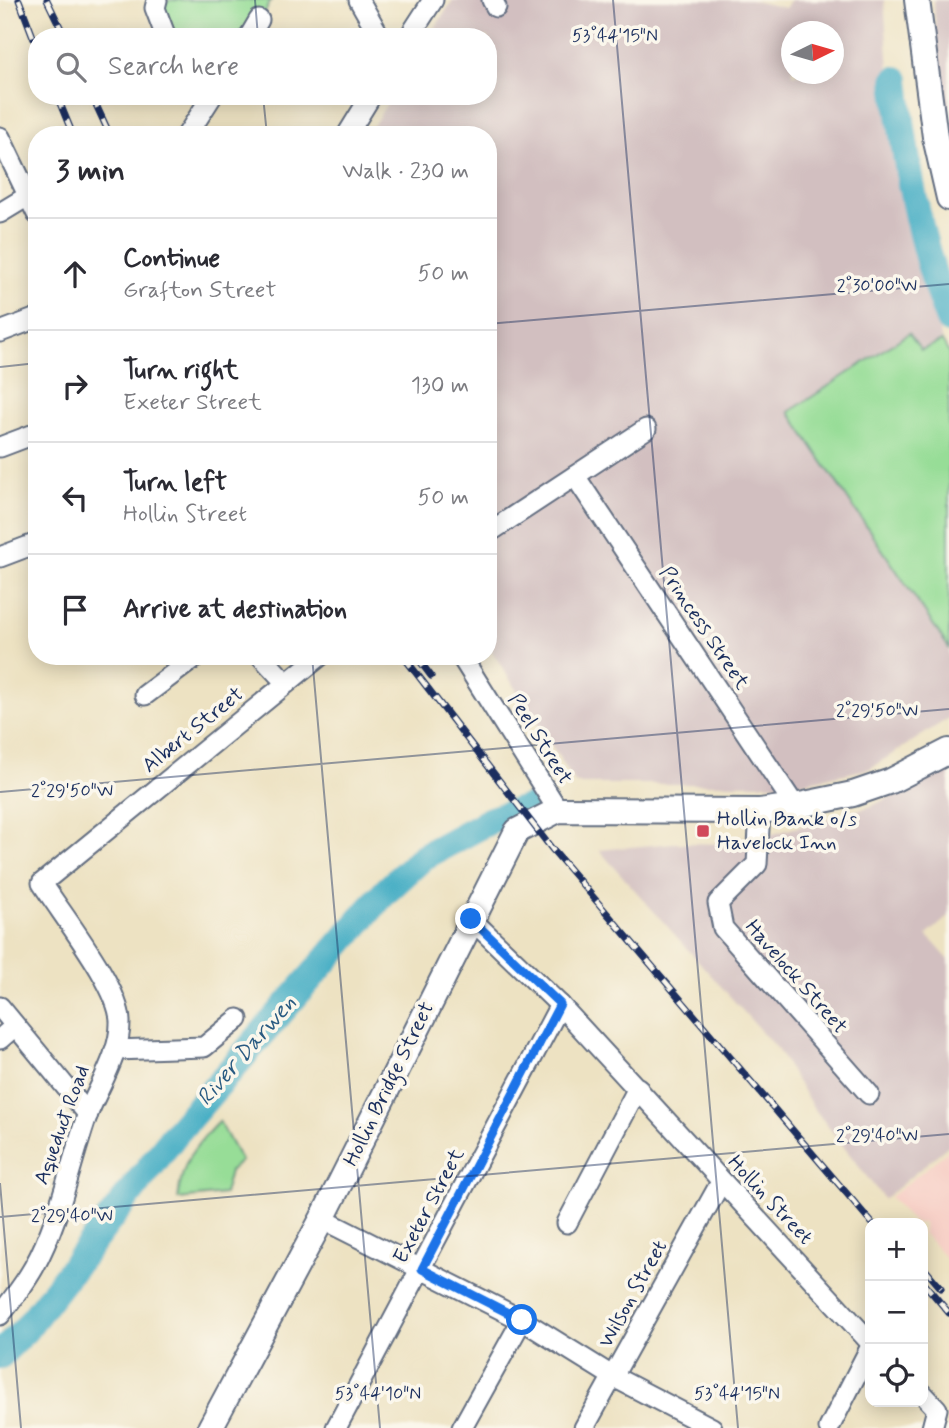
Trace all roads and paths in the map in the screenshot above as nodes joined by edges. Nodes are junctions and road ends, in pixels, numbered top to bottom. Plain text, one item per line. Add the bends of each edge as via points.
1 (158, 0) edge
2 (359, 0) edge
3 (433, 0) edge
4 (917, 0) edge
5 (163, 28) edge
6 (375, 28) edge
7 (415, 28) edge
8 (202, 105) edge
9 (366, 105) edge
10 (191, 126) edge
11 (353, 126) edge
12 (0, 137) edge
13 (28, 195) edge
14 (949, 198) edge
15 (28, 206) edge
16 (0, 213) edge
17 (28, 321) edge
18 (0, 332) edge
19 (646, 429) dead end
20 (28, 436) edge
21 (0, 447) edge
22 (575, 476) junction
23 (497, 527) edge
24 (28, 546) edge
25 (0, 556) edge
26 (185, 665) edge
27 (270, 665) edge
28 (308, 665) edge
29 (467, 665) edge
30 (286, 682) junction
31 (145, 695) dead end
32 (949, 751) edge
33 (795, 806) junction
34 (558, 810) junction
35 (760, 811) junction
36 (471, 919) junction
37 (560, 1004) junction
38 (0, 1007) edge
39 (238, 1019) dead end
40 (121, 1021) joint
41 (8, 1033) edge
42 (115, 1050) junction
43 (638, 1088) junction
44 (869, 1094) dead end
45 (88, 1114) junction
46 (721, 1182) junction
47 (322, 1219) junction
48 (567, 1223) dead end
49 (422, 1269) junction
50 (0, 1314) edge
51 (522, 1320) junction
52 (865, 1337) edge
53 (865, 1358) edge
54 (612, 1376) junction
55 (928, 1399) edge
56 (210, 1428) edge
57 (337, 1428) edge
58 (462, 1428) edge
59 (584, 1428) edge
60 (712, 1428) edge
61 (829, 1428) edge
62 (932, 1428) edge

1 - 5 street via 155,8
2 - 6 street
3 - 7 street
4 - 14 main road via 935,137
8 - 10 street
9 - 11 street
12 - 13 street
15 - 16 street
17 - 18 street
19 - 22 street
20 - 21 street
22 - 23 street
22 - 33 street, Princess Street
24 - 25 street
26 - 31 street
27 - 30 street
28 - 30 street, Albert Street
29 - 34 street, Peel Street
30 - 40 street, Albert Street via 42,883 100,971
32 - 33 main road, Hollin Bridge Street via 891,781
33 - 35 main road, Hollin Bridge Street
34 - 35 main road, Hollin Bridge Street
34 - 36 main road, Hollin Bridge Street via 517,831
35 - 44 street, Havelock Street via 758,864 718,902 723,928
36 - 37 street, Hollin Street
36 - 47 main road, Hollin Bridge Street
37 - 43 street, Hollin Street
37 - 49 street, Exeter Street
38 - 41 street
39 - 42 street via 204,1047
40 - 42 street, Aqueduct Road
41 - 45 street
42 - 45 street, Aqueduct Road
43 - 46 street, Hollin Street
43 - 48 street
45 - 50 street, Aqueduct Road via 34,1267
46 - 52 street, Hollin Street
46 - 54 street, Wilson Street
47 - 49 street
47 - 56 main road, Hollin Bridge Street
49 - 51 street
49 - 57 street, Exeter Street
51 - 54 street
51 - 58 street
53 - 61 street
54 - 59 street, Wilson Street
54 - 60 street
55 - 62 street via 937,1409

